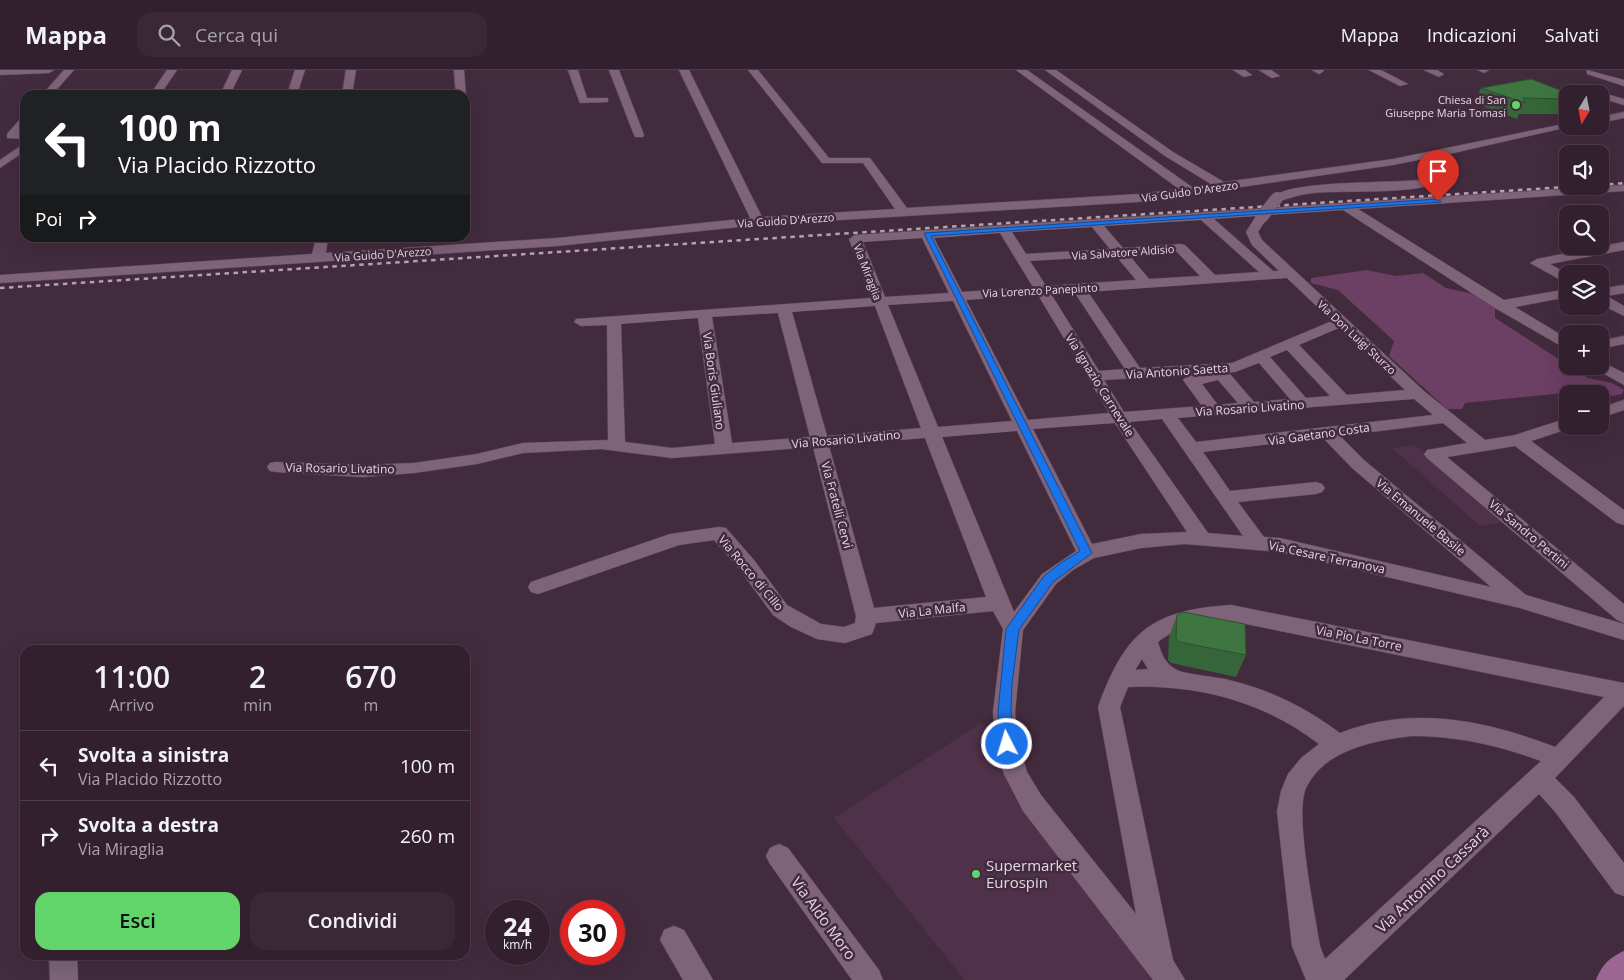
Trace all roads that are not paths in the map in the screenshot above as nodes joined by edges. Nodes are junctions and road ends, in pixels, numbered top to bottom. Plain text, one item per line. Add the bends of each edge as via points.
1 (49, 70) edge
2 (69, 70) edge
3 (172, 70) edge
4 (237, 70) edge
5 (300, 70) edge
6 (351, 70) edge
7 (459, 70) edge
8 (573, 70) edge
9 (614, 70) edge
10 (684, 70) edge
11 (753, 70) edge
12 (1021, 70) edge
13 (1050, 70) edge
14 (1264, 70) edge
15 (1374, 70) edge
16 (1430, 70) edge
17 (13, 71) edge
18 (1590, 72) dead end
19 (1439, 74) dead end
20 (2, 76) edge
21 (1275, 76) dead end
22 (1624, 83) edge
23 (1403, 84) dead end
24 (51, 90) edge
25 (158, 90) edge
26 (227, 90) edge
27 (294, 90) edge
28 (348, 90) edge
29 (461, 90) edge
30 (1609, 98) edge
31 (605, 100) dead end
32 (1624, 102) edge
33 (1624, 115) edge
34 (1609, 118) edge
35 (20, 126) edge
36 (1559, 128) edge
37 (639, 135) dead end
38 (20, 136) edge
39 (20, 150) edge
40 (1444, 153) junction
41 (1392, 162) junction
42 (0, 165) edge
43 (1411, 185) junction
44 (1223, 186) junction
45 (1624, 188) edge
46 (1190, 191) junction
47 (1277, 198) joint
48 (1344, 206) junction
49 (904, 213) junction
50 (1205, 217) junction
51 (1261, 218) joint
52 (758, 221) junction
53 (1096, 224) junction
54 (1004, 229) junction
55 (926, 234) junction
56 (321, 242) edge
57 (1624, 246) edge
58 (1119, 252) junction
59 (1022, 258) junction
60 (318, 259) junction
61 (1289, 274) junction
62 (1270, 275) junction
63 (1559, 275) edge
64 (0, 279) edge
65 (1212, 279) junction
66 (1146, 284) junction
67 (1079, 288) junction
68 (1624, 289) edge
69 (1041, 291) junction
70 (1609, 292) edge
71 (957, 295) junction
72 (1559, 295) edge
73 (879, 301) junction
74 (1609, 303) edge
75 (1500, 305) junction
76 (784, 307) junction
77 (1624, 312) edge
78 (704, 313) junction
79 (614, 319) junction
80 (581, 322) dead end
81 (1341, 322) junction
82 (1624, 340) edge
83 (1559, 341) edge
84 (1609, 343) edge
85 (1289, 344) junction
86 (1261, 356) junction
87 (1609, 371) edge
88 (1230, 372) junction
89 (1135, 373) junction
90 (1094, 376) junction
91 (1624, 380) edge
92 (1418, 394) junction
93 (1343, 400) junction
94 (1303, 404) junction
95 (1624, 405) edge
96 (1250, 408) junction
97 (1609, 410) edge
98 (1214, 411) junction
99 (1166, 413) junction
100 (1119, 417) junction
101 (1446, 418) junction
102 (1024, 424) junction
103 (1559, 427) edge
104 (1325, 431) junction
105 (931, 432) junction
106 (1518, 440) junction
107 (819, 441) junction
108 (617, 446) junction
109 (1481, 446) junction
110 (1192, 448) junction
111 (724, 450) junction
112 (276, 467) dead end
113 (1316, 488) dead end
114 (1227, 497) junction
115 (1624, 519) edge
116 (1201, 538) junction
117 (1258, 543) junction
118 (1087, 553) junction
119 (538, 587) dead end
120 (1520, 601) junction
121 (999, 603) junction
122 (1624, 615) edge
123 (866, 616) junction
124 (1013, 629) junction
125 (1624, 632) edge
126 (1147, 638) junction
127 (1170, 677) junction
128 (1119, 679) junction
129 (1623, 692) edge
130 (1337, 744) junction
131 (1558, 758) junction
132 (1540, 778) junction
133 (780, 856) dead end
134 (1624, 884) edge
135 (674, 940) dead end
136 (63, 960) edge
137 (1624, 970) edge
138 (1166, 973) edge
139 (64, 980) edge
140 (699, 980) edge
141 (869, 980) edge
142 (1322, 980) edge
143 (1615, 980) edge

1 - 17 street
2 - 24 street
3 - 25 street
4 - 26 street
5 - 27 street
6 - 28 street
7 - 29 street
8 - 31 street via 583,101
9 - 37 street
10 - 52 street
11 - 49 street via 826,161 866,160
12 - 46 street
13 - 44 street via 1169,154
14 - 21 street
15 - 23 street
16 - 19 street
17 - 20 street
18 - 22 street
30 - 32 street
33 - 34 street
35 - 38 street via 11,136
36 - 40 street, Via Guido D'Arezzo
39 - 42 street
40 - 41 street, Via Guido D'Arezzo
40 - 43 street via 1440,175 1430,182
41 - 43 street via 1414,171 1417,177
41 - 44 street, Via Guido D'Arezzo
43 - 47 street via 1310,190
44 - 46 street, Via Guido D'Arezzo
45 - 48 street, Via Miraglia
46 - 49 street, Via Guido D'Arezzo via 1138,198
47 - 51 street, bridge
48 - 50 street, Via Miraglia
48 - 75 street
49 - 52 street, Via Guido D'Arezzo
50 - 53 street, Via Miraglia
50 - 62 street
51 - 61 street, Via Don Luigi Sturzo via 1252,232 1256,242
52 - 60 street, Via Guido D'Arezzo via 557,242
53 - 54 street, Via Miraglia
53 - 58 street
54 - 55 street, Via Miraglia
54 - 59 street, Via Ignazio Carnevale
55 - 71 street
55 - 73 street, Via Miraglia via 855,239
56 - 60 street
57 - 63 street via 1537,263
58 - 59 street, Via Salvatore Aldisio
58 - 65 street, Via Salvatore Aldisio via 1180,248
58 - 66 street
59 - 69 street, Via Ignazio Carnevale
60 - 64 street, Via Guido D'Arezzo
61 - 62 street, Via Lorenzo Panepinto
61 - 81 street, Via Don Luigi Sturzo
62 - 65 street, Via Lorenzo Panepinto
65 - 66 street, Via Lorenzo Panepinto
66 - 67 street, Via Lorenzo Panepinto
67 - 69 street, Via Lorenzo Panepinto
67 - 89 street
68 - 70 street
69 - 71 street, Via Lorenzo Panepinto
69 - 90 street, Via Ignazio Carnevale
71 - 73 street, Via Lorenzo Panepinto
71 - 102 street
72 - 75 street
73 - 76 street, Via Lorenzo Panepinto
73 - 105 street, Via Miraglia
74 - 77 street
75 - 83 street
76 - 78 street, Via Lorenzo Panepinto
76 - 107 street, Via Fratelli Cervi
78 - 79 street, Via Lorenzo Panepinto
78 - 111 street, Via Boris Giuliano
79 - 80 street, Via Lorenzo Panepinto
79 - 108 street
81 - 85 street, Via Antonio Saetta
81 - 92 street, Via Don Luigi Sturzo
82 - 84 street
85 - 86 street, Via Antonio Saetta
85 - 93 street
86 - 88 street, Via Antonio Saetta
86 - 94 street
87 - 91 street
88 - 89 street, Via Antonio Saetta
88 - 96 street
88 - 98 street via 1191,380
89 - 90 street, Via Antonio Saetta
90 - 100 street, Via Ignazio Carnevale
92 - 93 street, Via Rosario Livatino
92 - 101 street, Via Don Luigi Sturzo
93 - 94 street, Via Rosario Livatino
94 - 96 street, Via Rosario Livatino
95 - 97 street
96 - 98 street, Via Rosario Livatino
98 - 99 street, Via Rosario Livatino
99 - 100 street, Via Rosario Livatino
99 - 110 street
100 - 102 street, Via Rosario Livatino
100 - 116 street, Via Ignazio Carnevale
101 - 104 street, Via Gaetano Costa
101 - 109 street, Via Don Luigi Sturzo
102 - 105 street, Via Rosario Livatino
102 - 118 street
103 - 106 street
104 - 110 street, Via Gaetano Costa via 1281,440
104 - 120 street, Via Emanuele Basile via 1358,464
105 - 107 street, Via Rosario Livatino
105 - 121 street, Via Miraglia
106 - 109 street
106 - 115 street
107 - 111 street, Via Rosario Livatino
107 - 123 street, Via Fratelli Cervi
108 - 111 street, Via Rosario Livatino via 672,453
108 - 112 street, Via Rosario Livatino via 522,448 477,459 414,468 364,471
109 - 122 street, Via Sandro Pertini via 1434,454
110 - 114 street
113 - 114 street
114 - 117 street
116 - 117 street, Via Cesare Terranova
116 - 118 street, Via Cesare Terranova via 1141,542
117 - 120 street, Via Cesare Terranova via 1280,545
118 - 124 street, Via Cesare Terranova via 1066,564 1049,579
119 - 123 street, Via Rocco di Cillo via 677,538 719,533 780,610 798,622 817,631 845,635 865,628
120 - 125 street, Via Cesare Terranova
121 - 123 street, Via La Malfa
121 - 124 street, Via Miraglia
124 - 138 street, Via Cesare Terranova via 1004,712 1007,744 1016,774 1032,803
126 - 127 street via 1156,666
126 - 128 street, Via Pio La Torre
126 - 129 street, Via Pio La Torre via 1161,627 1189,617 1231,613
127 - 128 street
127 - 130 street via 1240,692 1267,702 1297,716
128 - 138 street, Via Pio La Torre via 1109,707
129 - 131 street, Via Antonino Cassarà
130 - 131 street via 1392,727 1429,725 1488,734 1523,743
130 - 142 street via 1312,762 1296,782 1290,825 1308,955
131 - 132 street, Via Antonino Cassarà
132 - 134 street via 1565,805
132 - 142 street, Via Antonino Cassarà
133 - 141 street, Via Aldo Moro
135 - 140 street
136 - 139 street
137 - 143 main road

